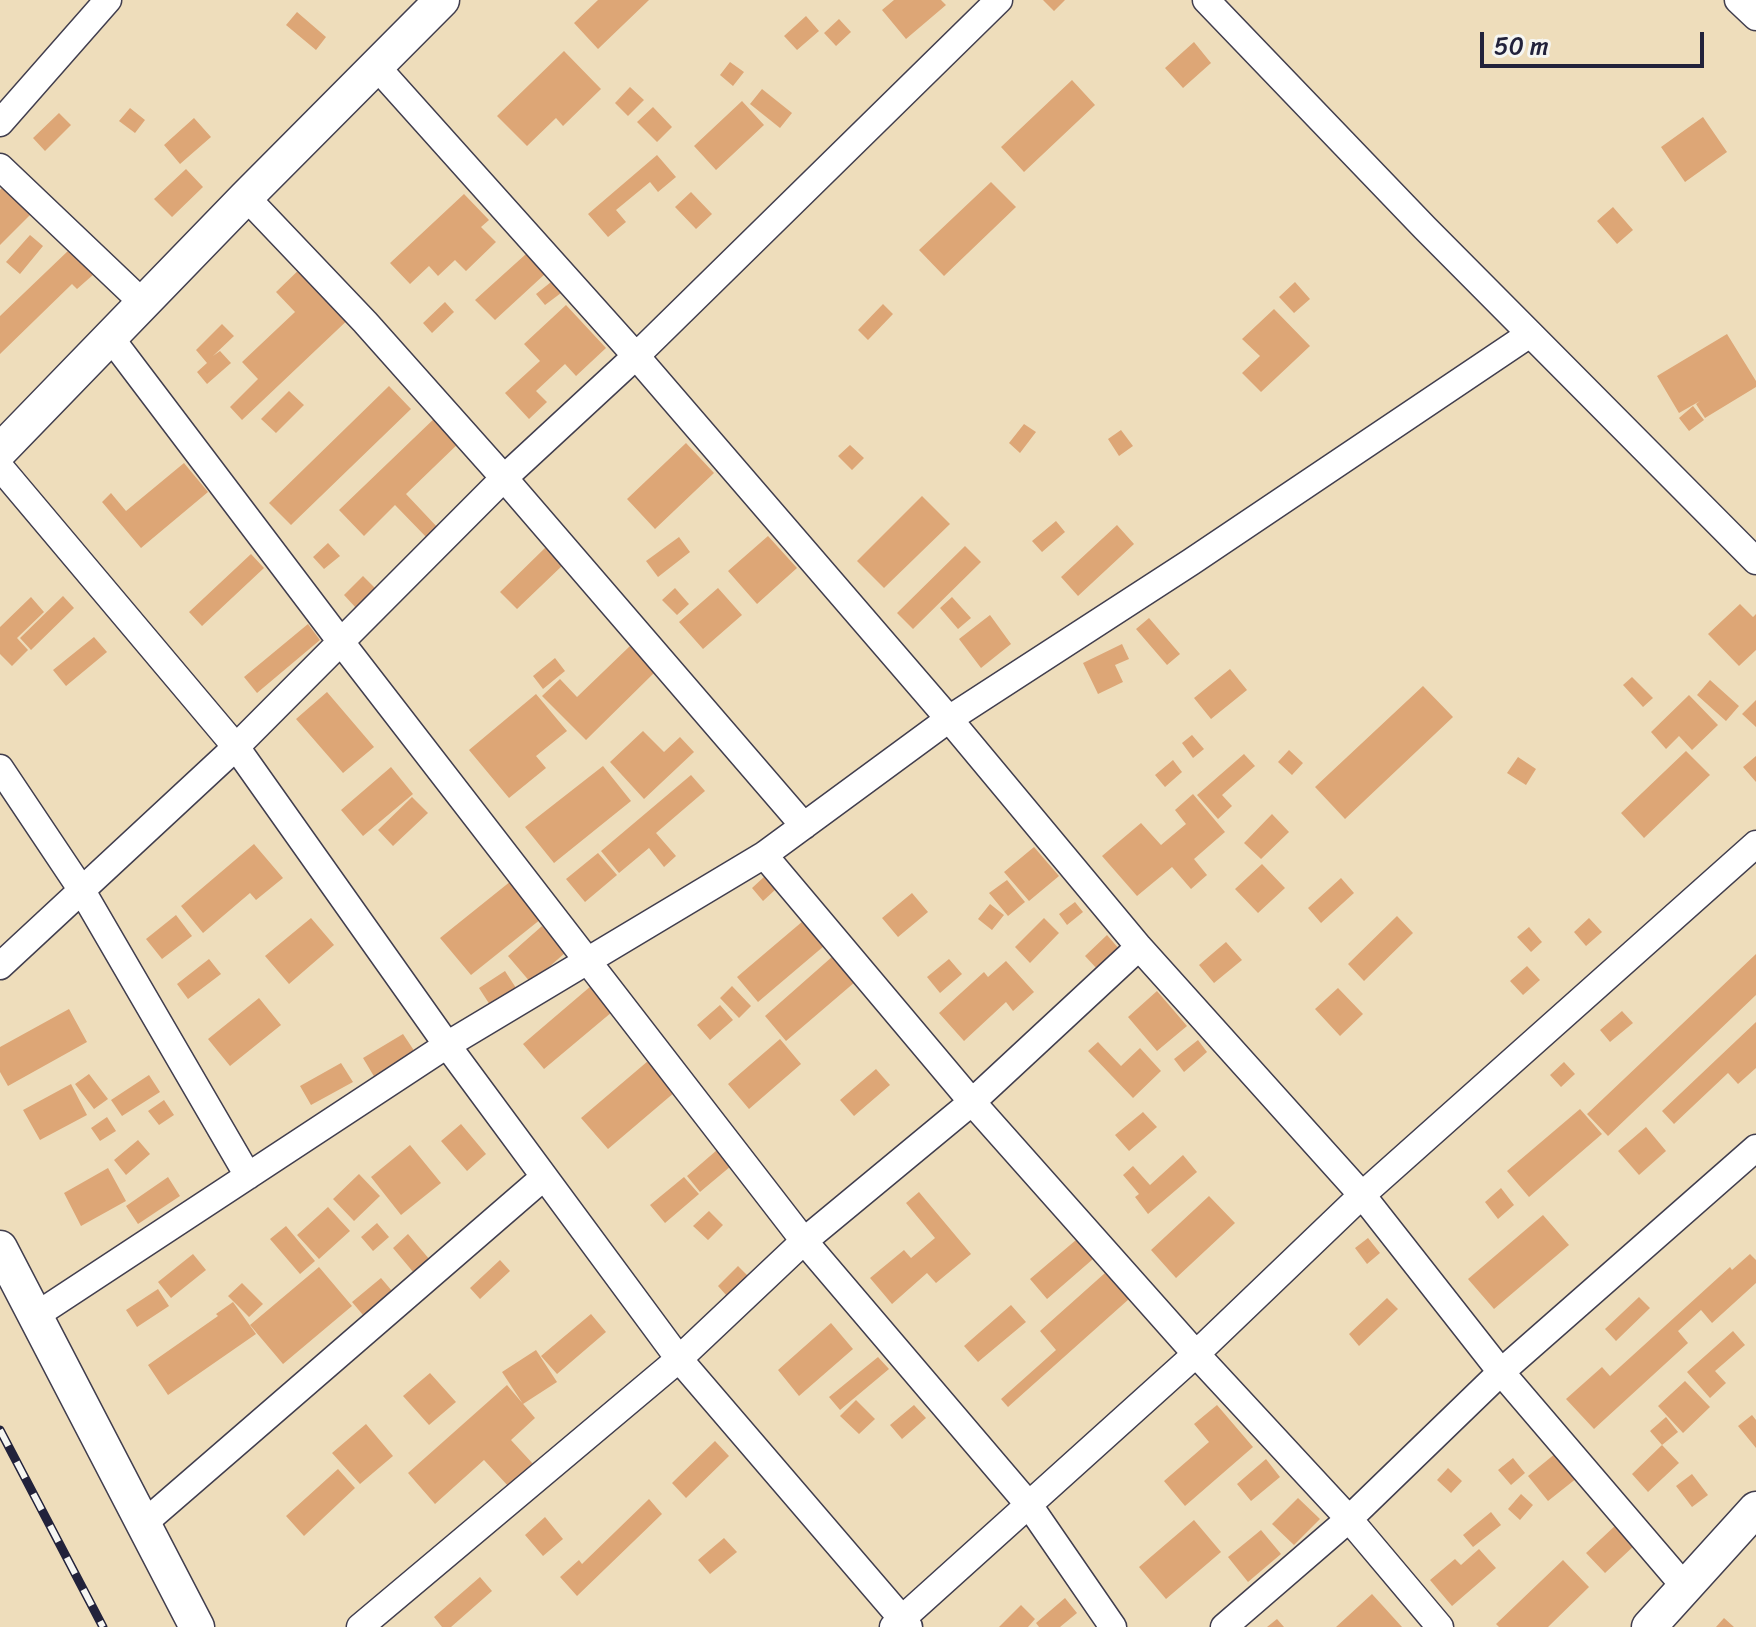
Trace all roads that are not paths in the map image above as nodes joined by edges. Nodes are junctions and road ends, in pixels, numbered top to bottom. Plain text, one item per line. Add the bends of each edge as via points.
1 (108, 0) edge
2 (442, 0) edge
3 (999, 0) edge
4 (1206, 0) edge
5 (1738, 0) edge
6 (1756, 17) edge
7 (376, 66) junction
8 (0, 123) edge
9 (0, 167) edge
10 (246, 197) junction
11 (143, 303) junction
12 (1530, 334) junction
13 (110, 337) junction
14 (636, 356) junction
15 (0, 451) edge
16 (0, 467) edge
17 (504, 478) junction
18 (1756, 561) edge
19 (341, 642) junction
20 (949, 719) junction
21 (236, 747) junction
22 (0, 768) edge
23 (804, 826) junction
24 (1756, 844) edge
25 (764, 855) junction
26 (81, 889) junction
27 (1139, 947) junction
28 (589, 960) junction
29 (0, 966) edge
30 (447, 1045) junction
31 (972, 1102) junction
32 (1756, 1148) edge
33 (248, 1176) junction
34 (544, 1177) junction
35 (1362, 1195) junction
36 (804, 1241) junction
37 (0, 1248) edge
38 (35, 1316) junction
39 (1196, 1354) junction
40 (679, 1359) junction
41 (1501, 1372) junction
42 (1029, 1505) junction
43 (1756, 1509) edge
44 (1349, 1519) junction
45 (143, 1524) junction
46 (1685, 1587) junction
47 (902, 1624) edge
48 (197, 1627) edge
49 (360, 1627) edge
50 (1113, 1627) edge
51 (1224, 1627) edge
52 (1440, 1627) edge
53 (1649, 1627) edge

1 - 8 street
2 - 7 street
3 - 14 street
4 - 12 street
5 - 6 street
7 - 10 street
7 - 14 street
9 - 11 street
10 - 11 street
10 - 17 street
11 - 13 street
12 - 18 street
12 - 20 street
13 - 15 street
13 - 19 street
14 - 17 street
14 - 20 street
16 - 21 street
17 - 19 street
17 - 23 street
19 - 21 street
19 - 28 street
20 - 23 street
20 - 27 street
21 - 26 street
21 - 30 street
22 - 26 street
23 - 25 street
24 - 35 street
25 - 28 street
25 - 31 street
26 - 29 street
26 - 33 street
27 - 31 street
27 - 35 street
28 - 30 street
28 - 36 street
30 - 33 street
30 - 34 street
31 - 36 street
31 - 39 street
32 - 41 street
33 - 38 street
34 - 40 street
34 - 45 street
35 - 39 street
35 - 41 street
36 - 40 street
36 - 42 street
37 - 38 street
38 - 45 street
39 - 42 street
39 - 44 street
40 - 47 street
40 - 49 street
41 - 44 street
41 - 46 street
42 - 47 street
42 - 50 street
43 - 46 street
44 - 51 street
44 - 52 street
45 - 48 street
46 - 53 street

